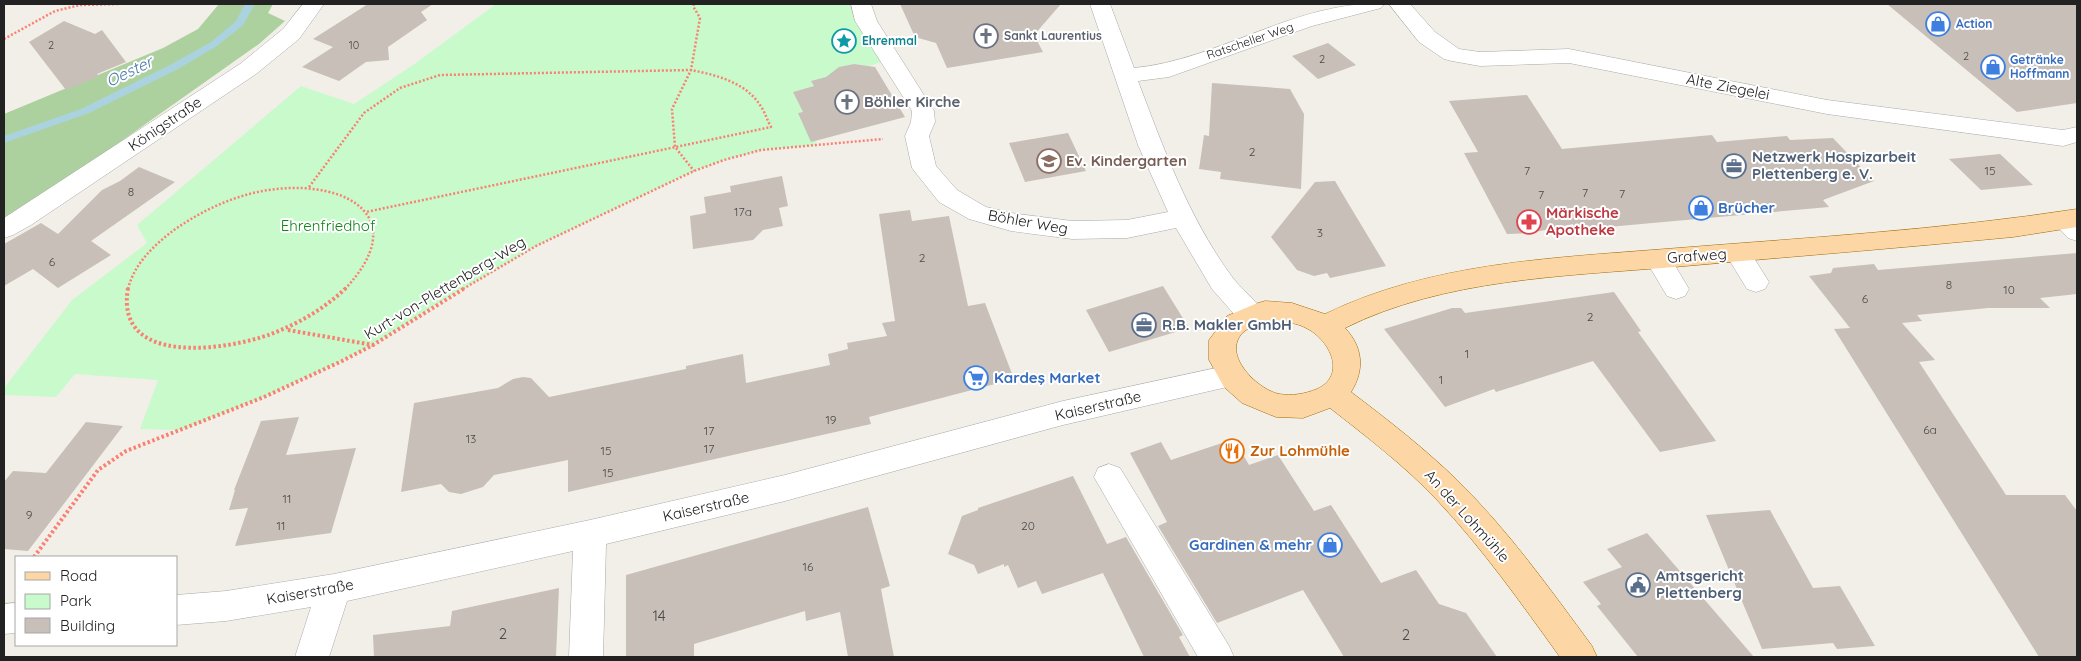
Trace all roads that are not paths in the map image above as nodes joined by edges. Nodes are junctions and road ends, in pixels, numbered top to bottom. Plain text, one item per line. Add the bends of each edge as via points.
1 (314, 4) edge
2 (861, 4) edge
3 (1100, 4) edge
4 (1374, 4) edge
5 (1399, 4) edge
6 (1126, 75) junction
7 (2077, 135) edge
8 (1183, 218) junction
9 (2073, 224) edge
10 (4, 229) edge
11 (1738, 254) junction
12 (1658, 259) junction
13 (1756, 282) dead end
14 (1676, 289) dead end
15 (1251, 315) junction
16 (1324, 326) junction
17 (1230, 376) junction
18 (1333, 394) junction
19 (1109, 477) dead end
20 (590, 534) junction
21 (334, 589) junction
22 (178, 610) edge
23 (312, 657) edge
24 (586, 657) edge
25 (1217, 657) edge
26 (1580, 657) edge

1 - 10 street, Königstraße via 291,34 248,69
2 - 8 street, Böhler Weg via 866,21 923,111 923,122 917,136 924,168 948,196 978,213 1011,222 1072,230 1128,229
3 - 6 street
4 - 6 street, Ratscheller Weg via 1305,22 1162,72
5 - 7 street, Alte Ziegelei via 1427,37 1452,54 1480,59 1568,56 1827,107 2063,138
6 - 8 street via 1150,145
8 - 15 street via 1222,282
9 - 11 main road, Grafweg
11 - 12 main road, Grafweg
11 - 13 street
12 - 14 street
12 - 16 main road, Grafweg via 1556,267 1439,284 1364,307
15 - 16 main road via 1265,311 1288,312
15 - 17 main road via 1234,325 1224,340 1222,354
16 - 18 main road via 1337,337 1346,355 1345,378
17 - 18 main road via 1250,395 1279,405 1309,405
17 - 20 street, Kaiserstraße via 1063,413 785,488
18 - 26 main road, An der Lohmühle via 1412,457 1446,490 1512,565
19 - 25 street
20 - 21 street, Kaiserstraße
20 - 24 street
21 - 22 street, Kaiserstraße via 226,606
21 - 23 street

